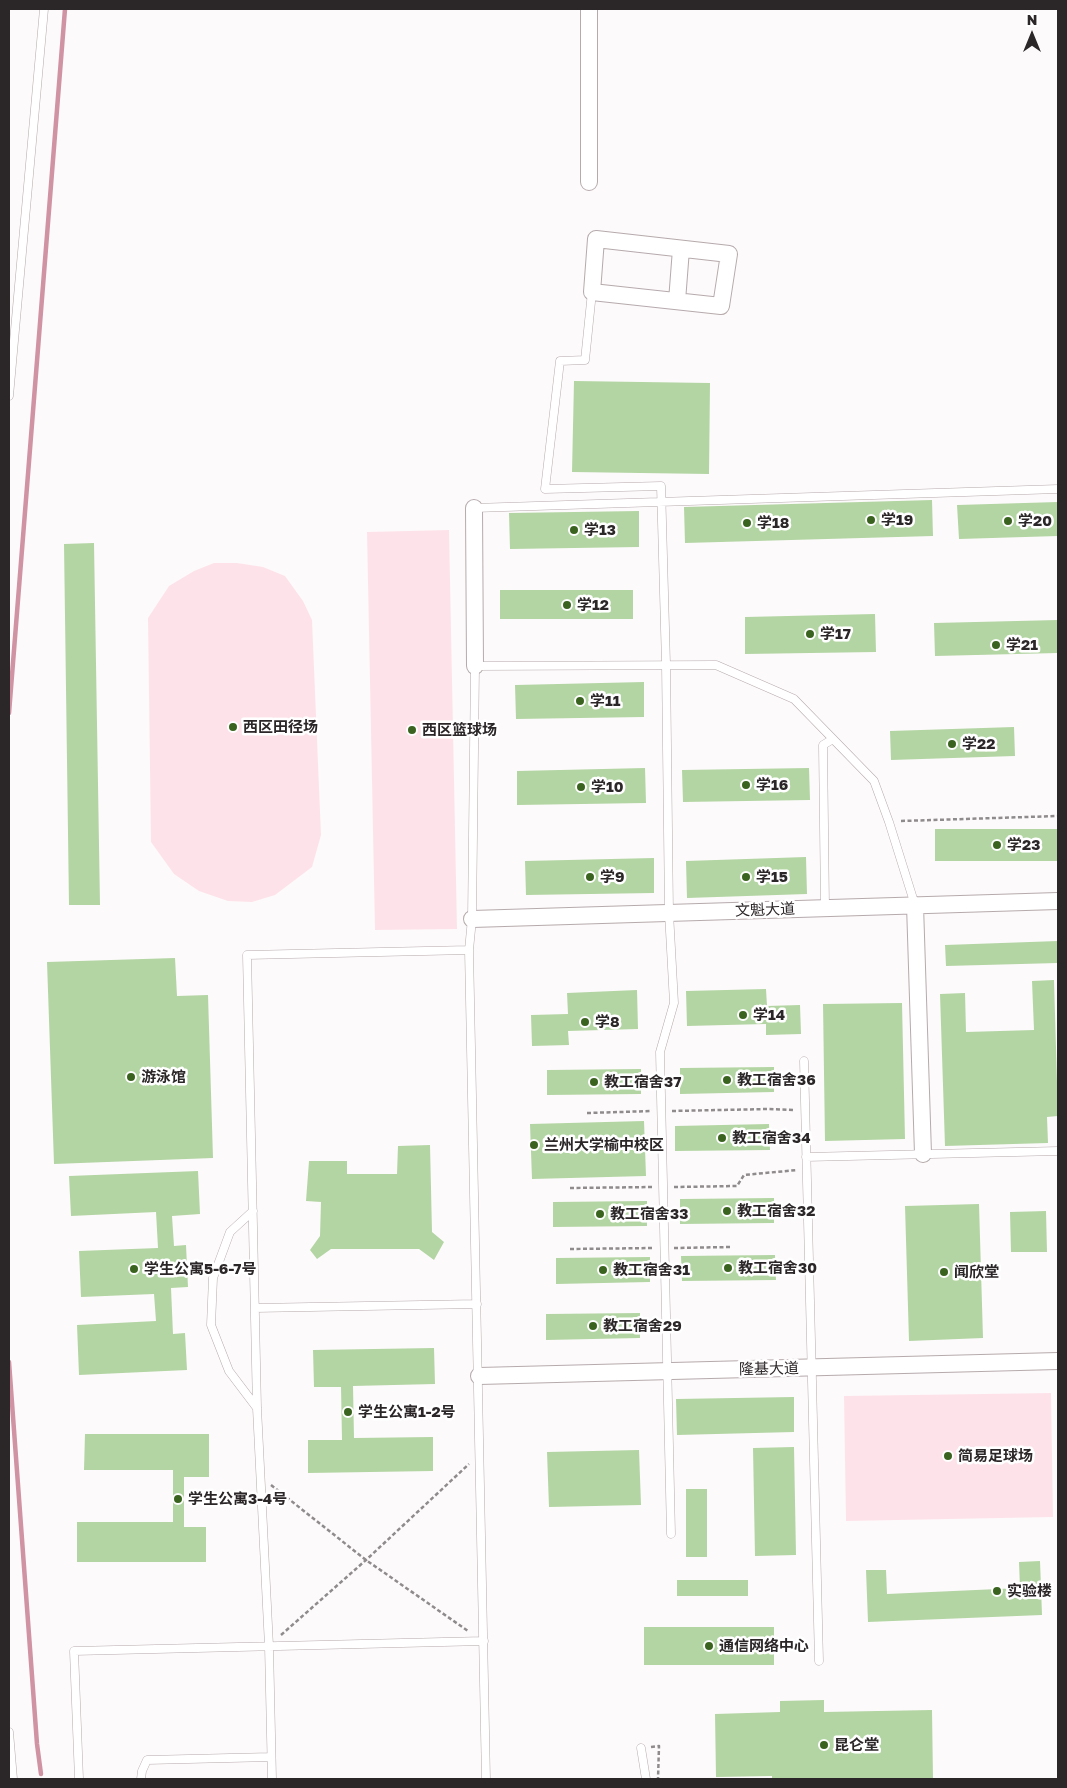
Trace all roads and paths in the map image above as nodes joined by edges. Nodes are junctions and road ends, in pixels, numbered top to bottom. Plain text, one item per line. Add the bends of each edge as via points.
1 (44, 9) edge
2 (589, 9) edge
3 (588, 182) dead end
4 (681, 248) junction
5 (592, 292) junction
6 (676, 301) junction
7 (9, 396) edge
8 (1058, 489) edge
9 (662, 502) junction
10 (474, 508) joint
11 (666, 664) junction
12 (475, 666) junction
13 (833, 739) junction
14 (1058, 816) edge
15 (890, 822) junction
16 (1058, 901) edge
17 (915, 905) junction
18 (826, 908) junction
19 (669, 913) junction
20 (472, 918) junction
21 (470, 950) junction
22 (804, 1061) dead end
23 (661, 1111) junction
24 (587, 1113) dead end
25 (795, 1117) dead end
26 (1058, 1151) edge
27 (922, 1154) junction
28 (806, 1158) junction
29 (806, 1170) junction
30 (663, 1187) junction
31 (570, 1188) dead end
32 (253, 1211) junction
33 (732, 1247) dead end
34 (664, 1248) junction
35 (570, 1249) dead end
36 (477, 1304) junction
37 (255, 1308) junction
38 (1058, 1361) edge
39 (812, 1368) junction
40 (668, 1371) junction
41 (479, 1376) junction
42 (257, 1408) junction
43 (480, 1454) junction
44 (260, 1476) junction
45 (671, 1534) dead end
46 (366, 1560) junction
47 (484, 1641) junction
48 (269, 1646) junction
49 (819, 1661) dead end
50 (9, 1732) edge
51 (641, 1748) joint
52 (271, 1757) junction
53 (13, 1779) edge
54 (79, 1779) edge
55 (141, 1779) edge
56 (272, 1779) edge
57 (486, 1779) edge
58 (646, 1779) edge
59 (658, 1779) edge

1 - 7 lane
2 - 3 street
4 - 5 street via 596,239
4 - 6 street
4 - 6 street via 729,254 721,306
5 - 6 street
5 - 9 lane via 585,360 560,361 545,489 661,486
8 - 9 lane
9 - 10 lane
9 - 11 lane
10 - 12 street
11 - 12 lane
11 - 13 lane via 716,665 794,699
11 - 19 lane
12 - 20 lane
13 - 15 lane via 874,781
13 - 18 lane via 823,745
14 - 15 path
15 - 17 lane
16 - 17 street, 文魁大道
17 - 18 street, 文魁大道
17 - 27 street
18 - 19 street, 文魁大道
19 - 20 street, 文魁大道
19 - 23 lane via 674,1003 660,1052
20 - 21 lane
21 - 32 lane via 247,955
21 - 36 lane
22 - 28 lane
23 - 24 path
23 - 25 path via 793,1109
23 - 30 lane
26 - 27 lane
27 - 28 lane
28 - 29 lane
29 - 30 path via 744,1175 738,1186
29 - 39 lane
30 - 31 path
30 - 34 lane
32 - 37 lane
32 - 42 lane via 230,1232 213,1278 212,1325 229,1371
33 - 34 path
34 - 35 path
34 - 40 lane
36 - 37 lane
36 - 41 lane
37 - 42 lane
38 - 39 street, 隆基大道
39 - 40 street, 隆基大道
39 - 49 lane
40 - 41 street, 隆基大道
40 - 45 lane
41 - 43 lane
42 - 44 lane
43 - 46 path
43 - 47 lane
44 - 46 path
44 - 48 lane
46 - 47 path
46 - 48 path
47 - 48 lane
47 - 57 lane
48 - 52 lane
48 - 54 lane via 74,1651
50 - 53 lane
51 - 58 lane
51 - 59 path via 659,1746
52 - 55 lane via 147,1760
52 - 56 lane

